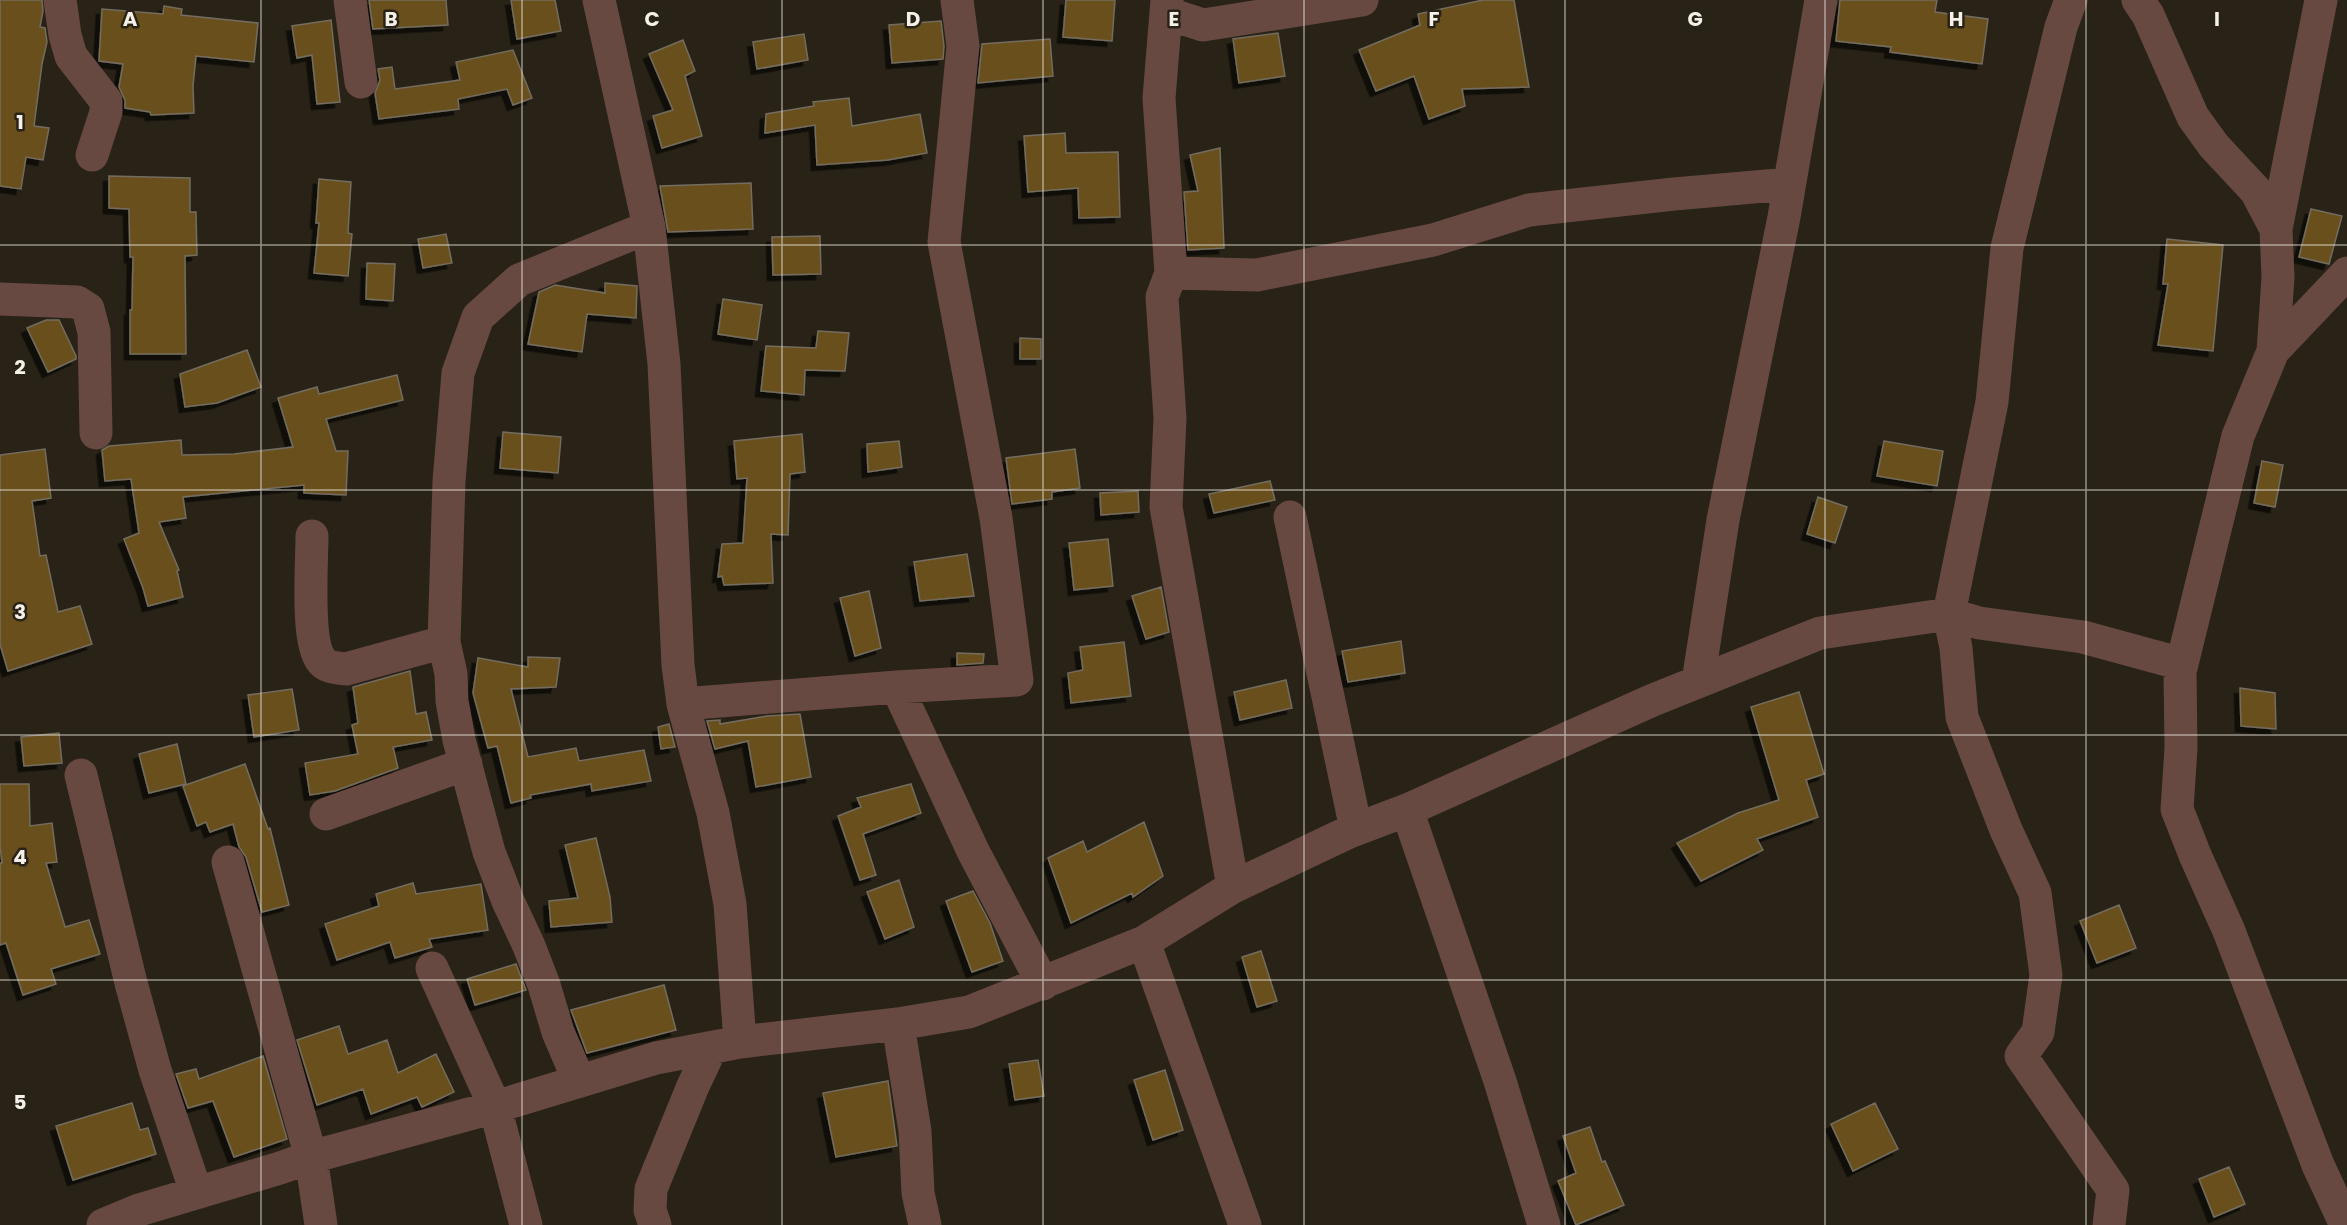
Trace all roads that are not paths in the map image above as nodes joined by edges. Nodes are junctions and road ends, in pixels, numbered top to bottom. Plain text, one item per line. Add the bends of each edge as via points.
1 (60, 0) edge
2 (350, 0) edge
3 (599, 0) edge
4 (957, 0) edge
5 (1362, 0) edge
6 (1821, 0) edge
7 (2071, 0) edge
8 (2138, 0) edge
9 (2320, 0) edge
10 (1167, 6) edge
11 (361, 82) dead end
12 (92, 154) dead end
13 (1789, 184) junction
14 (649, 227) junction
15 (2276, 229) junction
16 (1171, 273) junction
17 (2347, 273) edge
18 (0, 299) edge
19 (2273, 351) junction
20 (96, 433) dead end
21 (1290, 517) dead end
22 (312, 536) dead end
23 (1949, 614) junction
24 (444, 642) junction
25 (2182, 664) junction
26 (1698, 682) junction
27 (897, 687) junction
28 (683, 704) junction
29 (466, 764) junction
30 (81, 775) dead end
31 (1407, 810) junction
32 (326, 814) dead end
33 (1356, 829) junction
34 (228, 861) dead end
35 (1233, 887) junction
36 (1144, 942) junction
37 (432, 968) dead end
38 (1043, 984) junction
39 (898, 1024) junction
40 (725, 1045) junction
41 (579, 1081) junction
42 (495, 1107) junction
43 (311, 1157) junction
44 (196, 1192) junction
45 (103, 1225) edge
46 (321, 1225) edge
47 (526, 1225) edge
48 (655, 1225) edge
49 (925, 1225) edge
50 (1245, 1225) edge
51 (1544, 1225) edge
52 (2109, 1225) edge
53 (2346, 1225) edge

1 - 12 street via 70,56 106,100
2 - 11 street
3 - 14 street
4 - 27 street via 963,46 944,242 996,518 1017,680
5 - 10 street via 1203,25
6 - 13 street
7 - 23 street via 2007,248 1992,402
8 - 15 street via 2193,117 2256,191
9 - 15 street
10 - 16 street via 1159,98
13 - 16 street via 1529,210 1433,240 1257,275
13 - 26 street via 1723,520
14 - 24 street via 519,280 478,317 458,373 449,481
14 - 28 street via 664,364
15 - 19 street
16 - 35 street via 1162,297 1170,418 1166,507
17 - 19 street
18 - 20 street via 77,302 88,309 94,332
19 - 25 street via 2238,436
21 - 33 street
22 - 24 street via 314,642 321,661 346,669
23 - 25 street via 1979,623 2083,637
23 - 26 street via 1820,633
23 - 52 street via 1962,717 2035,892 2046,975 2038,1032 2021,1056 2113,1190
24 - 29 street
25 - 53 street via 2177,809 2229,931 2318,1165
26 - 31 street
27 - 28 street
27 - 38 street via 973,851
28 - 40 street via 713,813 730,904
29 - 32 street
29 - 41 street via 489,852
30 - 44 street via 131,983
31 - 33 street
31 - 51 street via 1500,1081
33 - 35 street
34 - 43 street
35 - 36 street
36 - 38 street
36 - 50 street
37 - 42 street
38 - 39 street via 969,1012
39 - 40 street
39 - 49 street
40 - 41 street via 656,1058
40 - 48 street via 693,1086 651,1189 650,1210
41 - 42 street
42 - 43 street
42 - 47 street
43 - 44 street
43 - 46 street
44 - 45 street

